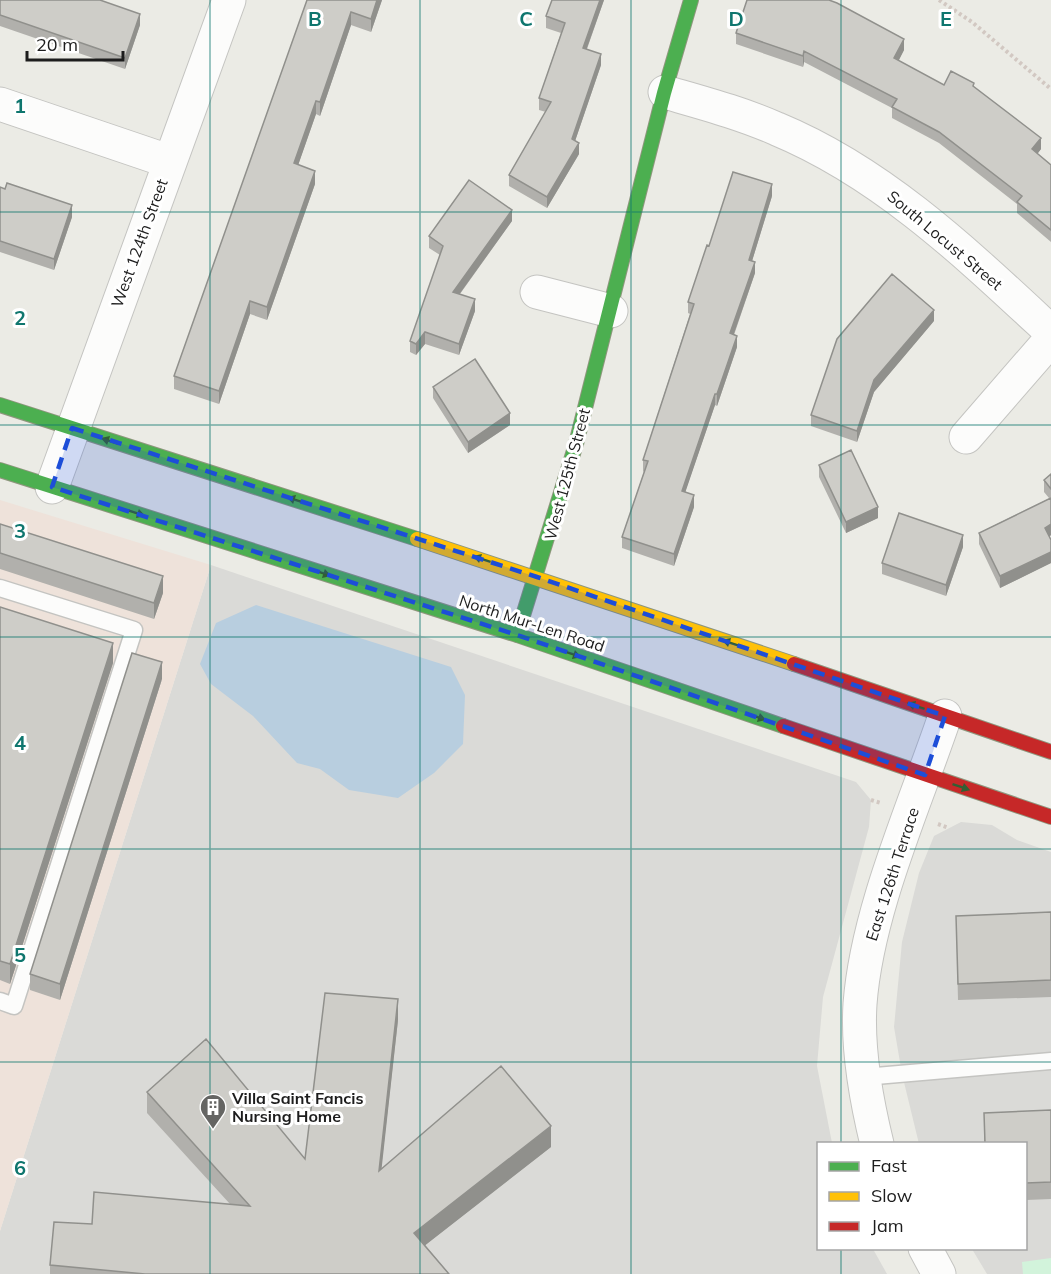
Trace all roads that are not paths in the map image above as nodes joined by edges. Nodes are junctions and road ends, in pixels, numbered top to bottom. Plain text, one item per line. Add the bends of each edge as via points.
1 (229, 0) edge
2 (692, 0) edge
3 (665, 92) junction
4 (0, 104) edge
5 (168, 161) junction
6 (537, 292) dead end
7 (611, 311) junction
8 (1051, 332) edge
9 (1051, 339) edge
10 (0, 405) edge
11 (72, 428) junction
12 (966, 437) dead end
13 (0, 470) edge
14 (52, 487) junction
15 (537, 577) junction
16 (0, 588) edge
17 (517, 635) junction
18 (945, 716) junction
19 (1051, 752) edge
20 (925, 775) junction
21 (1051, 817) edge
22 (0, 1001) edge
23 (1051, 1061) edge
24 (864, 1077) junction
25 (878, 1142) edge
26 (926, 1250) edge
27 (939, 1274) edge

1 - 5 street, West 124th Street
2 - 3 main road, West 125th Street
3 - 7 main road, West 125th Street
3 - 8 street, South Locust Street via 778,129 862,174 906,204
4 - 5 street
5 - 11 street, West 124th Street
6 - 7 street
7 - 15 main road, West 125th Street
9 - 12 street
10 - 11 main road
11 - 14 street, West 124th Street
15 -> 11 main road
13 - 14 main road, North Mur-Len Road
14 -> 17 main road, North Mur-Len Road
15 - 17 main road, West 125th Street
18 -> 15 main road
16 - 22 lane via 134,630 14,1006
17 -> 20 main road, North Mur-Len Road
18 - 19 main road
18 - 20 street, East 126th Terrace
20 -> 21 main road, North Mur-Len Road
20 - 24 street, East 126th Terrace via 875,919 866,962 860,1005
23 - 24 lane
24 - 25 street, East 126th Terrace
26 - 27 street

